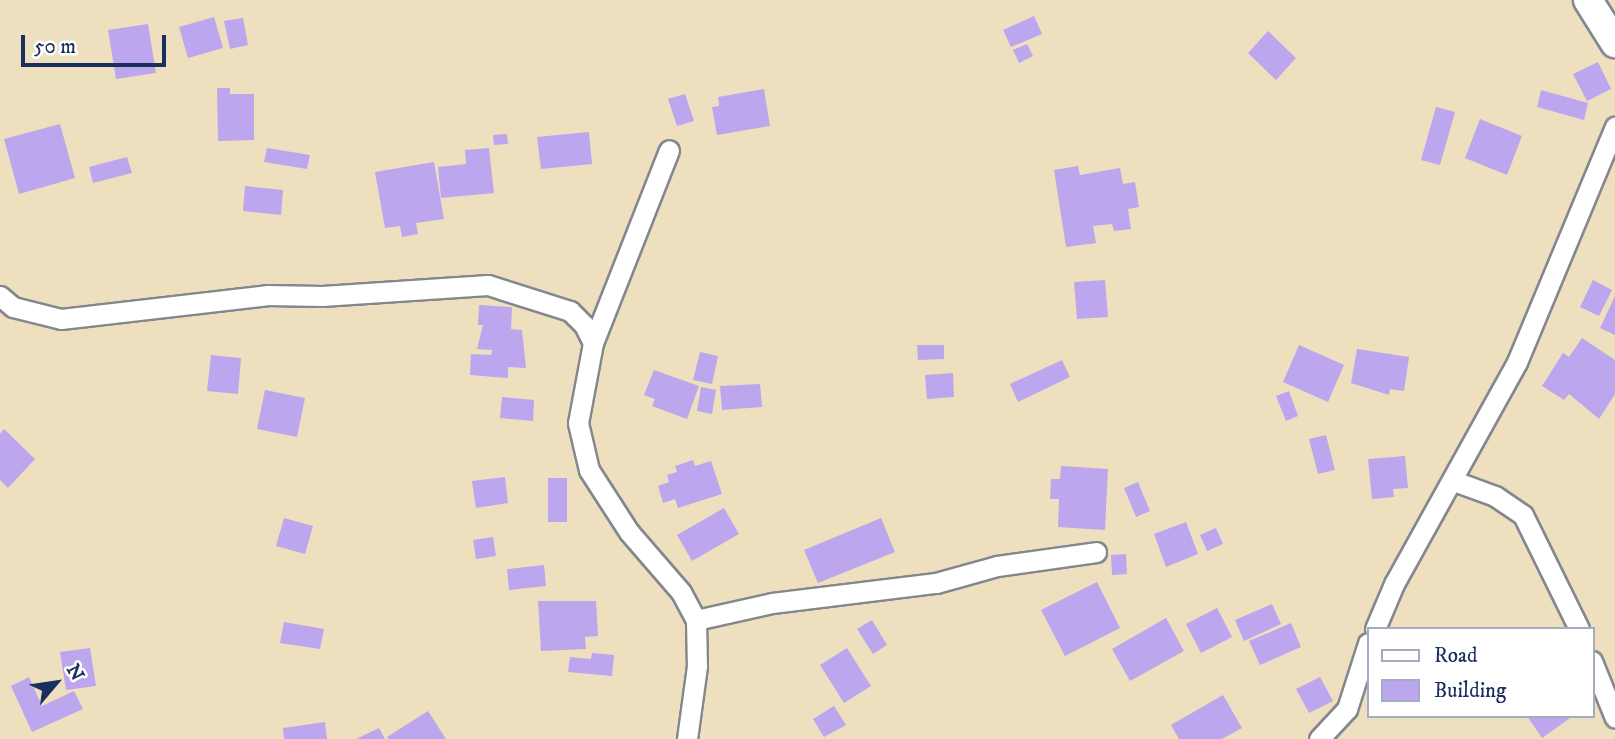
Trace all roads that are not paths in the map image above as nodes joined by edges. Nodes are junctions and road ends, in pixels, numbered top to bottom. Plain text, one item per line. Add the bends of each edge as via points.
1 (1588, 0) edge
2 (1615, 43) edge
3 (1615, 127) edge
4 (668, 150) dead end
5 (0, 296) edge
6 (593, 343) junction
7 (1454, 481) junction
8 (1096, 552) dead end
9 (696, 620) junction
10 (1376, 627) edge
11 (1578, 627) edge
12 (1366, 649) edge
13 (1594, 666) edge
14 (1615, 718) edge
15 (687, 739) edge
16 (1319, 739) edge

1 - 2 street
3 - 7 street via 1517,362
4 - 6 street
5 - 6 street via 13,307 61,319 267,295 335,296 488,285 570,311
6 - 9 street via 578,423 589,470 629,532 681,592
7 - 10 street via 1394,584
7 - 11 street via 1495,496 1523,515
8 - 9 street via 997,566 936,583 772,603
9 - 15 street via 697,666
12 - 16 street via 1346,709
13 - 14 street

